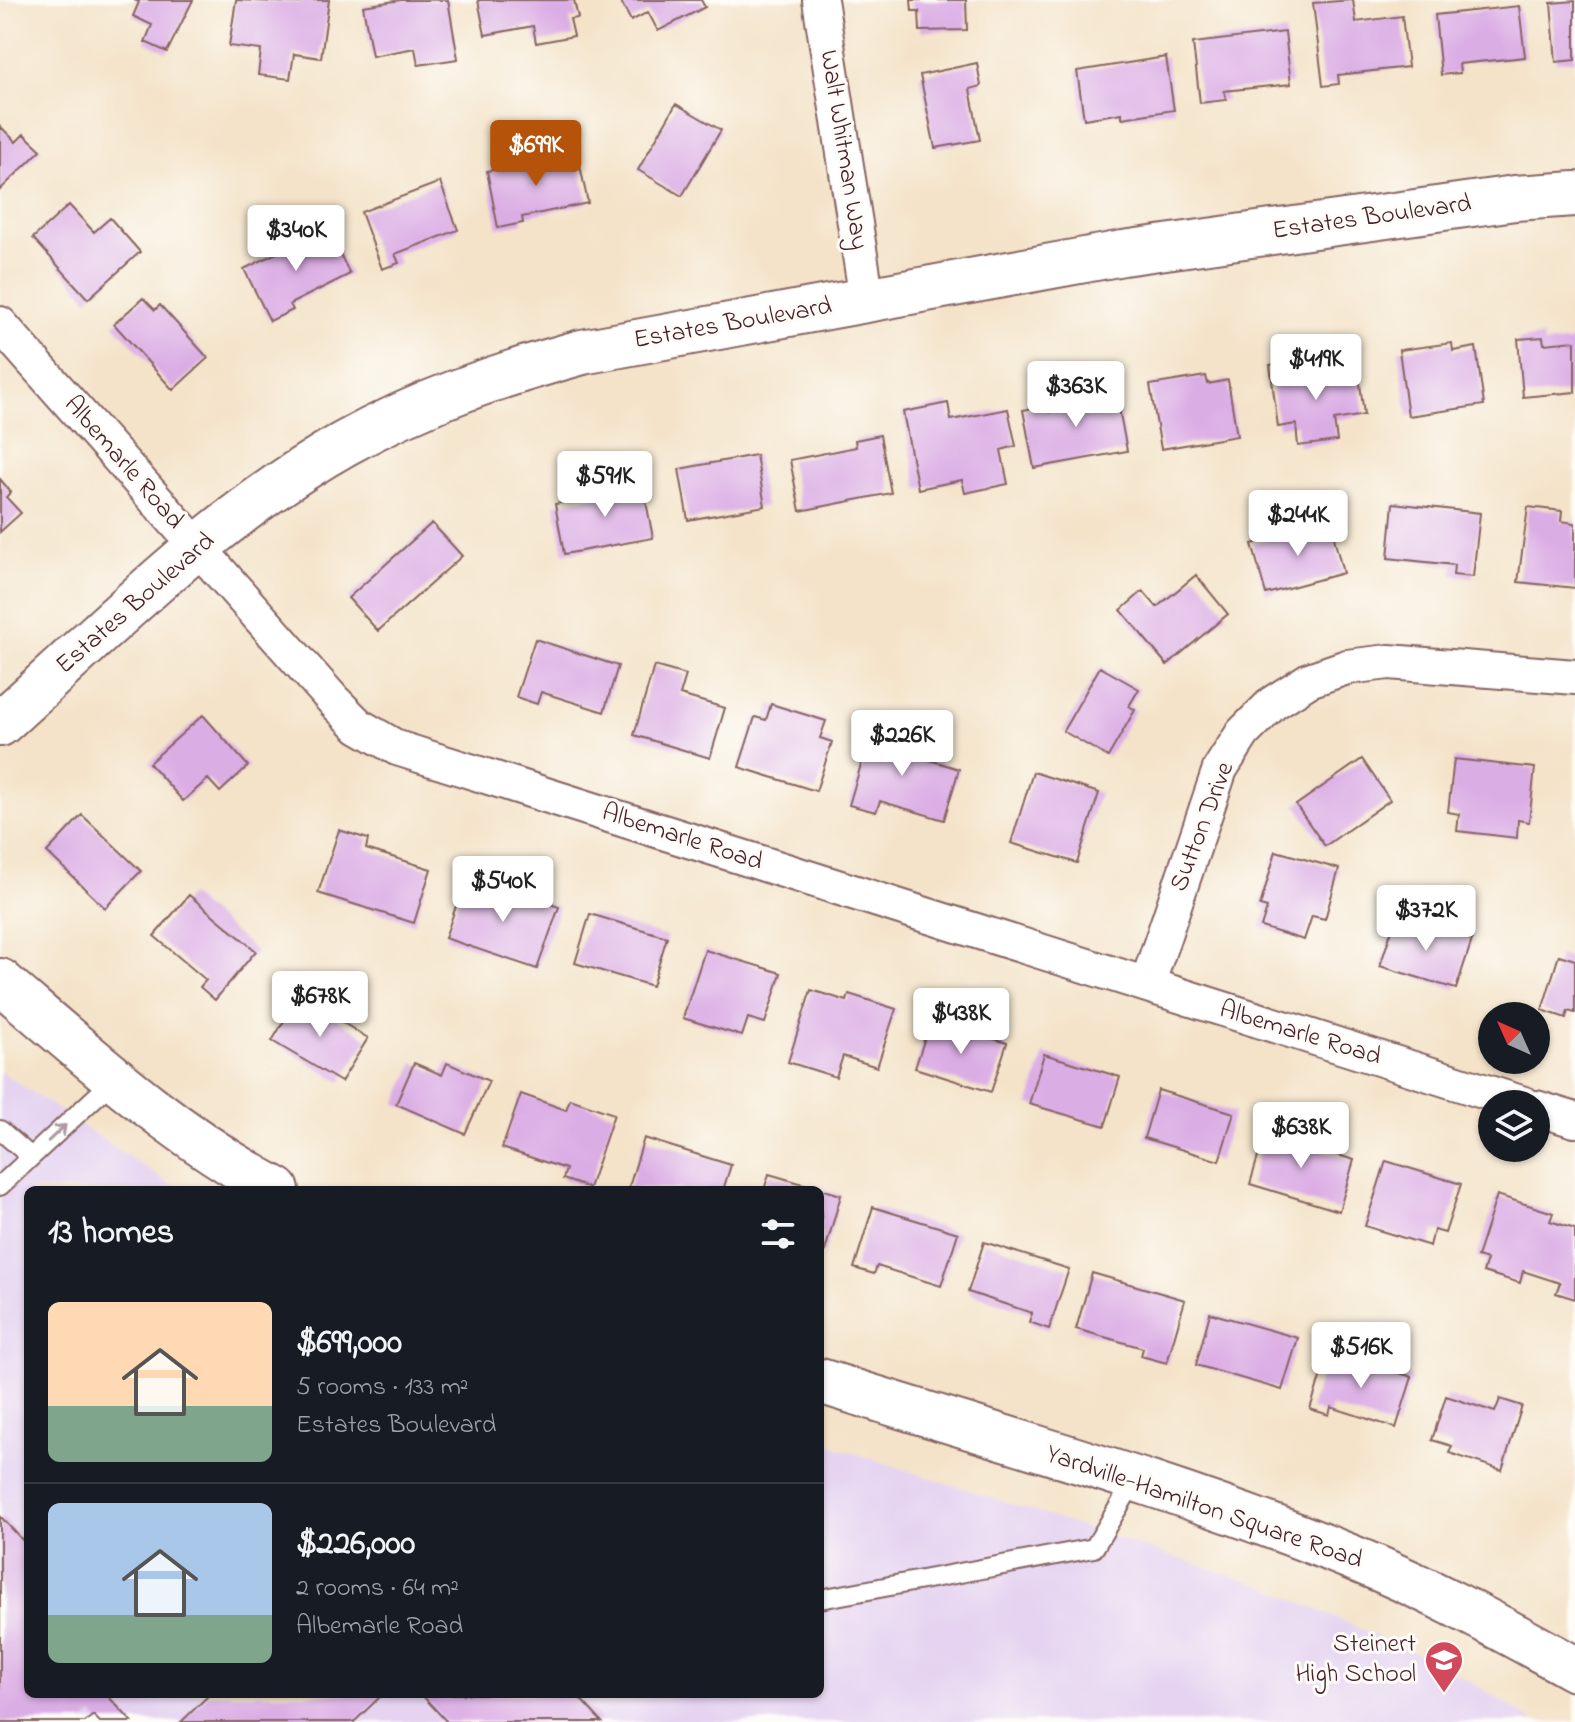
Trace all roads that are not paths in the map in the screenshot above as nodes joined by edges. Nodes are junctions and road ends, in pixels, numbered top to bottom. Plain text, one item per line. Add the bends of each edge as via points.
1 (820, 0) edge
2 (1575, 194) edge
3 (867, 300) junction
4 (0, 324) edge
5 (199, 549) junction
6 (1575, 677) edge
7 (0, 724) edge
8 (0, 981) edge
9 (1147, 985) junction
10 (115, 1079) junction
11 (1480, 1090) edge
12 (1550, 1112) edge
13 (1575, 1120) edge
14 (0, 1130) edge
15 (31, 1157) junction
16 (0, 1186) edge
17 (265, 1186) edge
18 (824, 1382) edge
19 (1134, 1481) junction
20 (824, 1598) edge
21 (1575, 1669) edge

1 - 3 street, Walt Whitman Way
2 - 3 street, Estates Boulevard via 1123,253
3 - 5 street, Estates Boulevard via 582,352 509,372 424,404 344,445 267,494
4 - 5 street, Albemarle Road
5 - 7 street, Estates Boulevard
5 - 9 street, Albemarle Road via 334,701 359,726 397,748
6 - 9 street, Sutton Drive via 1389,662 1347,667 1309,680 1273,703 1243,733 1220,769
8 - 10 street
9 - 11 street, Albemarle Road
15 -> 10 lane
10 - 17 street
12 - 13 street
14 - 15 lane
15 - 16 lane
18 - 19 street, Yardville-Hamilton Square Road
19 - 20 lane via 1094,1548
19 - 21 street, Yardville-Hamilton Square Road via 1355,1558

